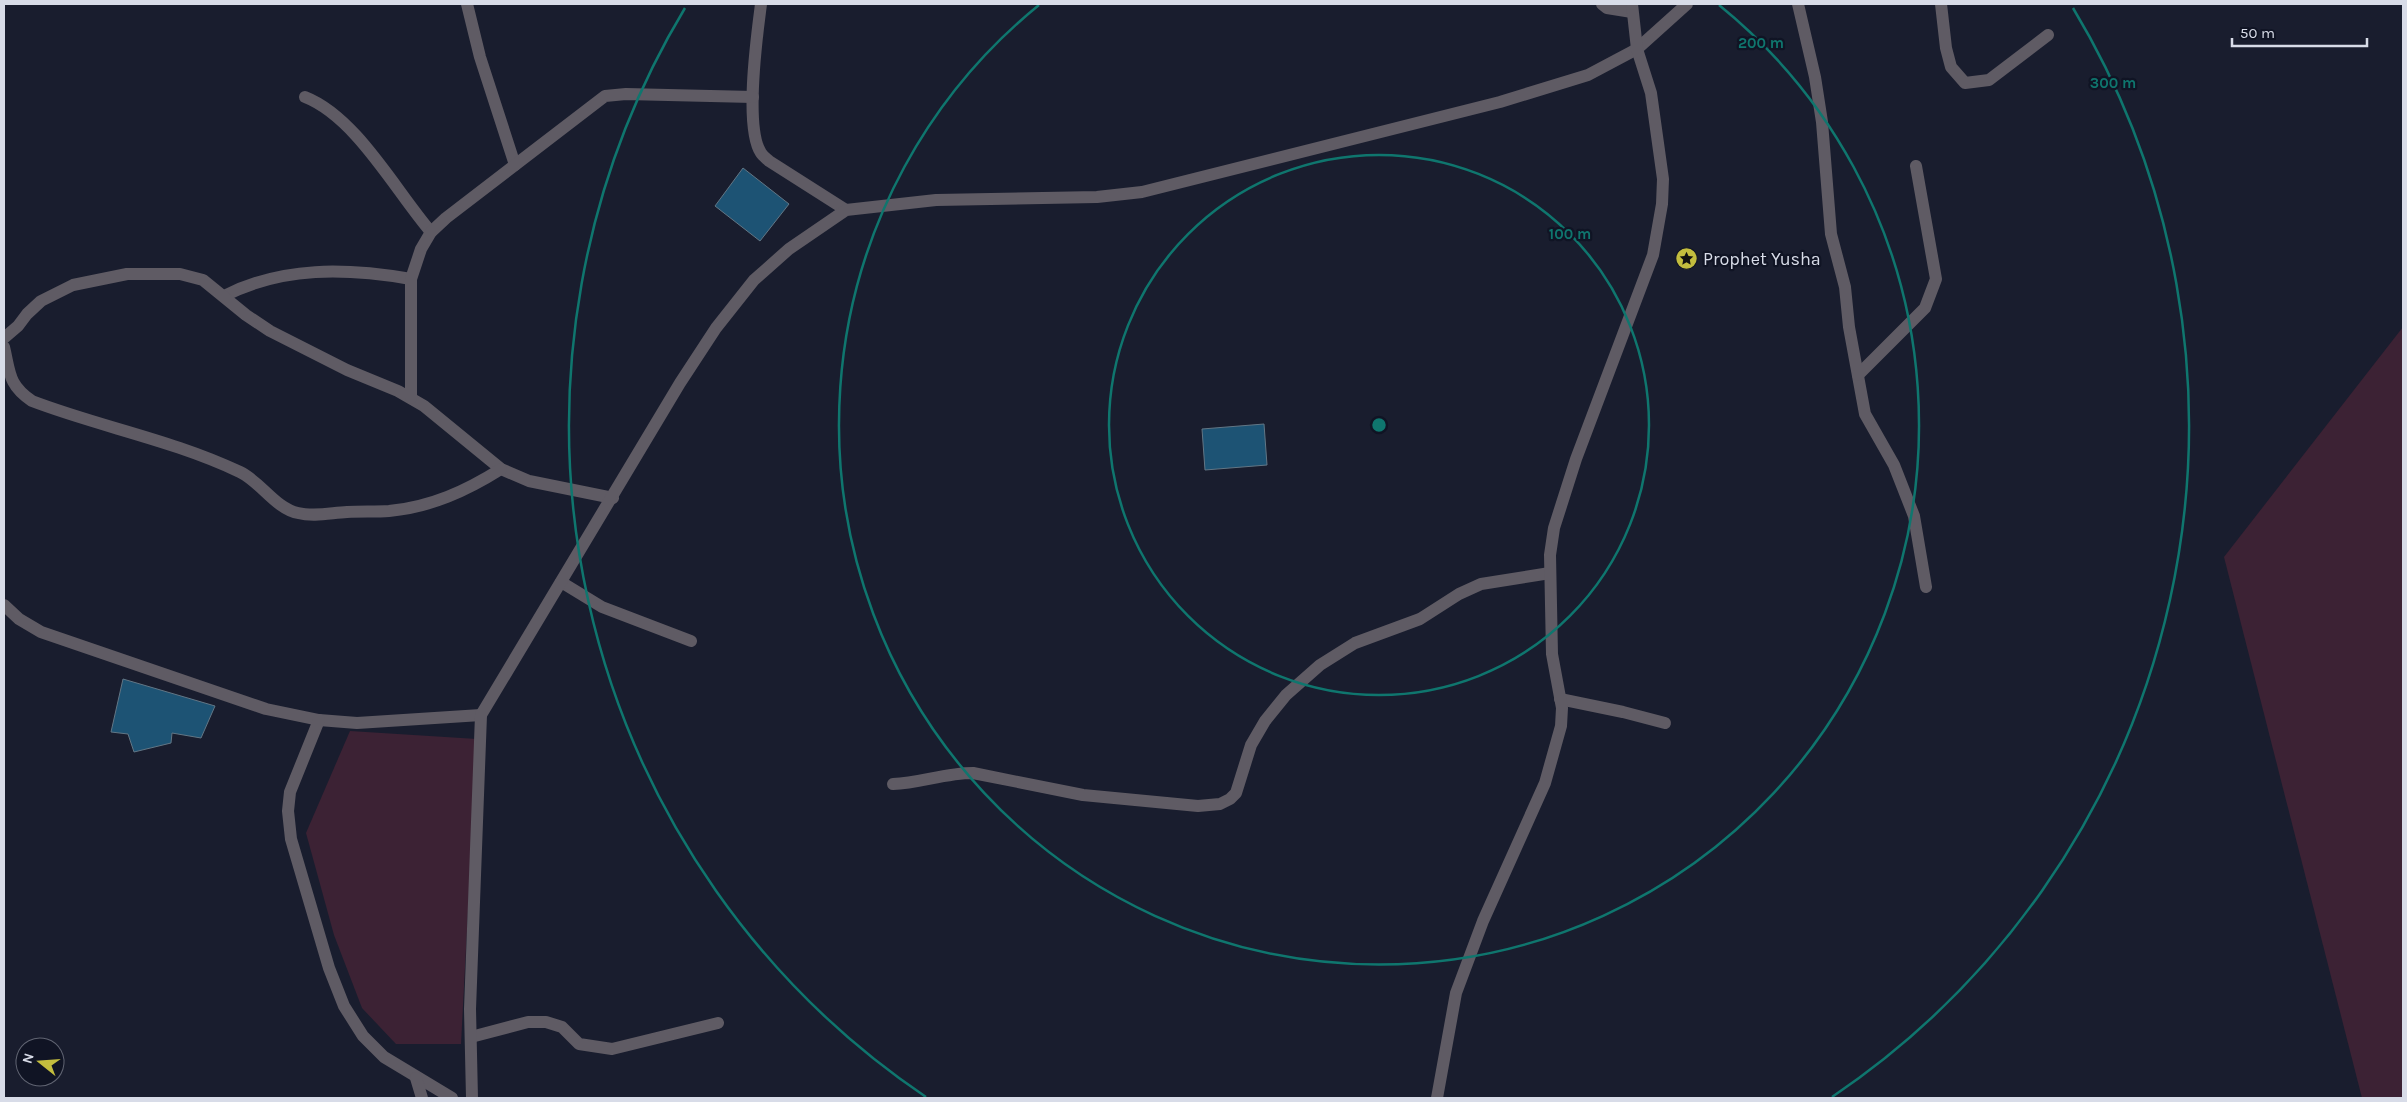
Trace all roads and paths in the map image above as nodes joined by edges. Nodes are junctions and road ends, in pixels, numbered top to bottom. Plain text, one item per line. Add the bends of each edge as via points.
1 (467, 4) edge
2 (760, 4) edge
3 (1602, 4) edge
4 (1687, 4) edge
5 (1798, 4) edge
6 (1941, 4) edge
7 (1632, 8) edge
8 (2048, 35) dead end
9 (1637, 49) junction
10 (753, 96) junction
11 (305, 97) dead end
12 (515, 165) junction
13 (1916, 166) dead end
14 (846, 210) junction
15 (431, 232) junction
16 (411, 279) junction
17 (224, 296) junction
18 (4, 338) edge
19 (4, 346) edge
20 (1858, 374) junction
21 (411, 398) junction
22 (501, 469) junction
23 (613, 498) junction
24 (1550, 574) junction
25 (561, 582) junction
26 (1926, 587) dead end
27 (4, 605) edge
28 (691, 641) dead end
29 (1560, 699) junction
30 (481, 716) junction
31 (319, 720) junction
32 (1665, 724) dead end
33 (892, 784) dead end
34 (718, 1023) dead end
35 (471, 1037) junction
36 (416, 1078) junction
37 (422, 1098) edge
38 (452, 1098) edge
39 (472, 1098) edge
40 (1437, 1098) edge

1 - 12 street via 480,57
2 - 10 street
3 - 7 street via 1607,8
4 - 9 street
5 - 20 street via 1815,77 1831,234 1845,287
6 - 8 street via 1951,67 1965,83 1989,80
7 - 9 street
9 - 14 street via 1588,75 1500,102 1142,192 1097,197 936,200
9 - 24 street via 1651,93 1663,179 1658,234 1565,491 1554,528
10 - 12 street via 605,96
10 - 14 street via 754,129 761,153
11 - 15 street via 318,102 347,124
12 - 15 street
13 - 20 street via 1936,279 1926,308
14 - 23 street via 789,249 754,280 706,344
15 - 16 street via 414,264
16 - 17 street via 374,273 322,272 273,277 247,284
16 - 21 street
17 - 18 street via 203,280 180,274 127,274 73,285 42,301
17 - 21 street via 270,331
19 - 22 street via 11,381 32,401 153,438 240,472 296,513 315,516 406,509 460,493
20 - 26 street via 1865,414 1894,465 1914,516
21 - 22 street via 451,426
22 - 23 street via 529,481
23 - 25 street
24 - 29 street via 1552,654
24 - 33 street via 1481,584 1420,619 1356,643 1320,665 1286,695 1265,721 1251,745 1236,793 1220,804 1198,806 1083,795 959,773
25 - 28 street via 602,607
25 - 30 street
27 - 31 street via 41,632 70,643 266,709
29 - 32 street
29 - 40 street via 1561,726 1545,783 1483,921 1456,993
30 - 31 street via 357,723
30 - 35 street
31 - 36 street via 290,792 288,811 291,839 305,892 344,1006 363,1036 384,1058
34 - 35 street via 612,1049 579,1044 562,1027 546,1022 528,1022
35 - 39 street
36 - 37 street
36 - 38 street

